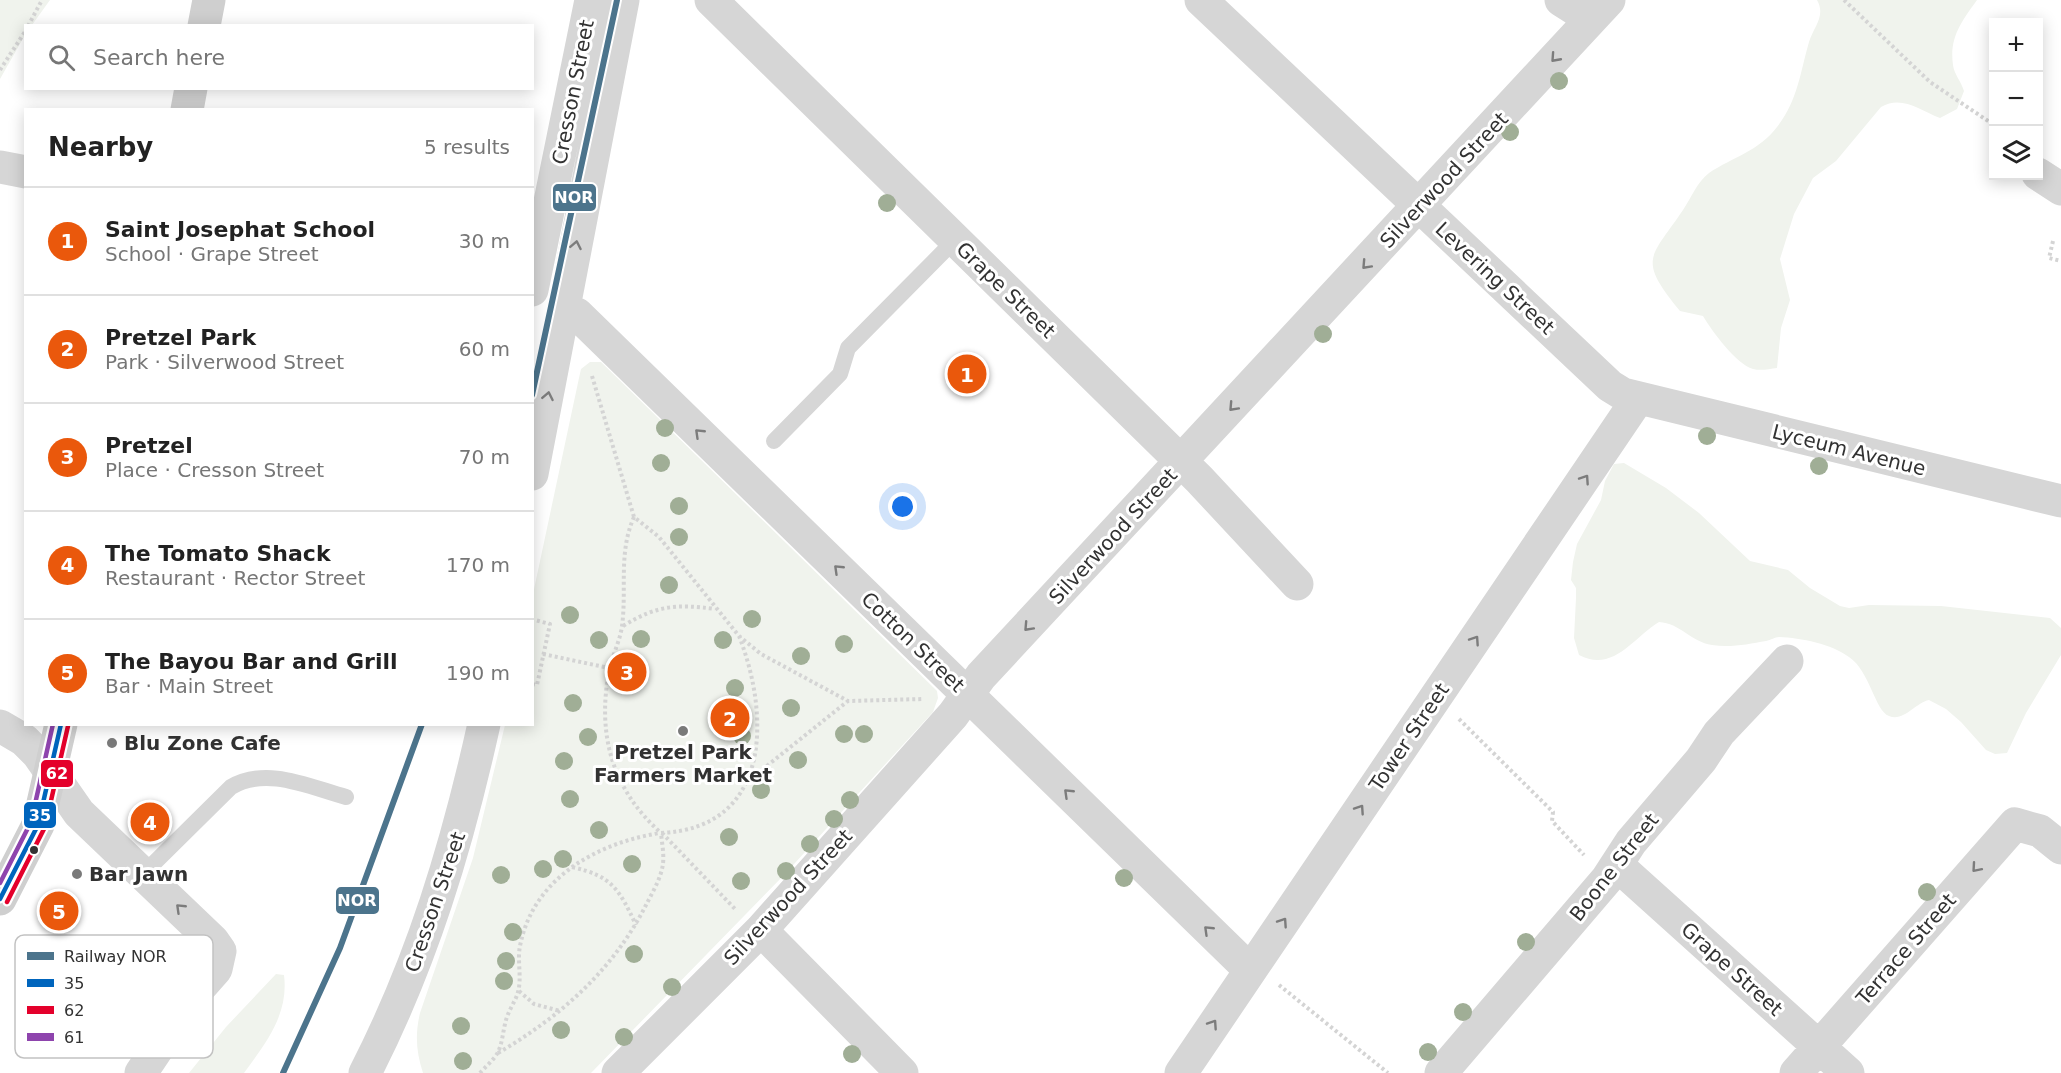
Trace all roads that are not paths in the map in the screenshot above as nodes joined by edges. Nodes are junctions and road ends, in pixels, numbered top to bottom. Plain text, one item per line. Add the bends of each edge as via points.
1 (209, 0) edge
2 (591, 0) edge
3 (622, 0) edge
4 (711, 0) edge
5 (1201, 0) edge
6 (1561, 0) edge
7 (1600, 10) edge
8 (204, 24) edge
9 (191, 90) edge
10 (187, 108) edge
11 (0, 167) edge
12 (24, 172) edge
13 (2043, 177) edge
14 (2061, 189) edge
15 (1419, 206) junction
16 (955, 240) junction
17 (534, 280) edge
18 (577, 314) dead end
19 (1637, 400) junction
20 (774, 441) dead end
21 (534, 463) edge
22 (1182, 463) junction
23 (2061, 501) edge
24 (1297, 584) dead end
25 (1788, 662) dead end
26 (967, 695) junction
27 (0, 726) edge
28 (61, 726) edge
29 (484, 726) edge
30 (52, 773) junction
31 (346, 797) dead end
32 (2061, 848) edge
33 (1612, 872) junction
34 (144, 873) junction
35 (0, 899) edge
36 (749, 920) junction
37 (208, 935) edge
38 (213, 940) edge
39 (213, 973) edge
40 (1262, 975) junction
41 (1819, 1046) junction
42 (151, 1058) edge
43 (141, 1073) edge
44 (365, 1073) edge
45 (618, 1073) edge
46 (903, 1073) edge
47 (1181, 1073) edge
48 (1441, 1073) edge
49 (1796, 1073) edge
50 (1848, 1073) edge

1 - 8 street
2 - 17 street, Cresson Street
21 -> 3 street, Cresson Street
4 - 16 street, Grape Street
5 - 15 street, Levering Street
6 - 7 street
7 -> 15 street, Silverwood Street
9 - 10 street
11 - 12 street
13 - 14 street
15 - 19 street, Levering Street via 1610,386
15 -> 22 street, Silverwood Street
16 - 20 lane via 848,348 840,374
16 - 22 street, Grape Street
26 -> 18 street, Cotton Street
19 - 23 street, Lyceum Avenue
40 -> 19 street, Tower Street
22 - 24 street, Grape Street
22 -> 26 street, Silverwood Street
25 - 33 street, Boone Street via 1719,734 1631,842
26 - 36 street, Silverwood Street via 953,715
40 -> 26 street, Cotton Street
27 - 30 street via 24,740
28 - 30 street
29 - 44 street, Cresson Street via 464,817 443,886 414,969
30 - 34 street via 79,813
30 - 35 street via 38,825
31 - 34 lane via 277,778 246,778 231,787
32 -> 41 street, Terrace Street via 2040,831 2015,824
33 - 41 street, Grape Street
33 - 48 street, Boone Street
37 -> 34 street
36 - 45 street, Silverwood Street
36 - 46 street
39 -> 38 street via 220,951
47 -> 40 street, Tower Street
41 - 49 street, Terrace Street
41 - 50 street, Grape Street
43 -> 42 street

